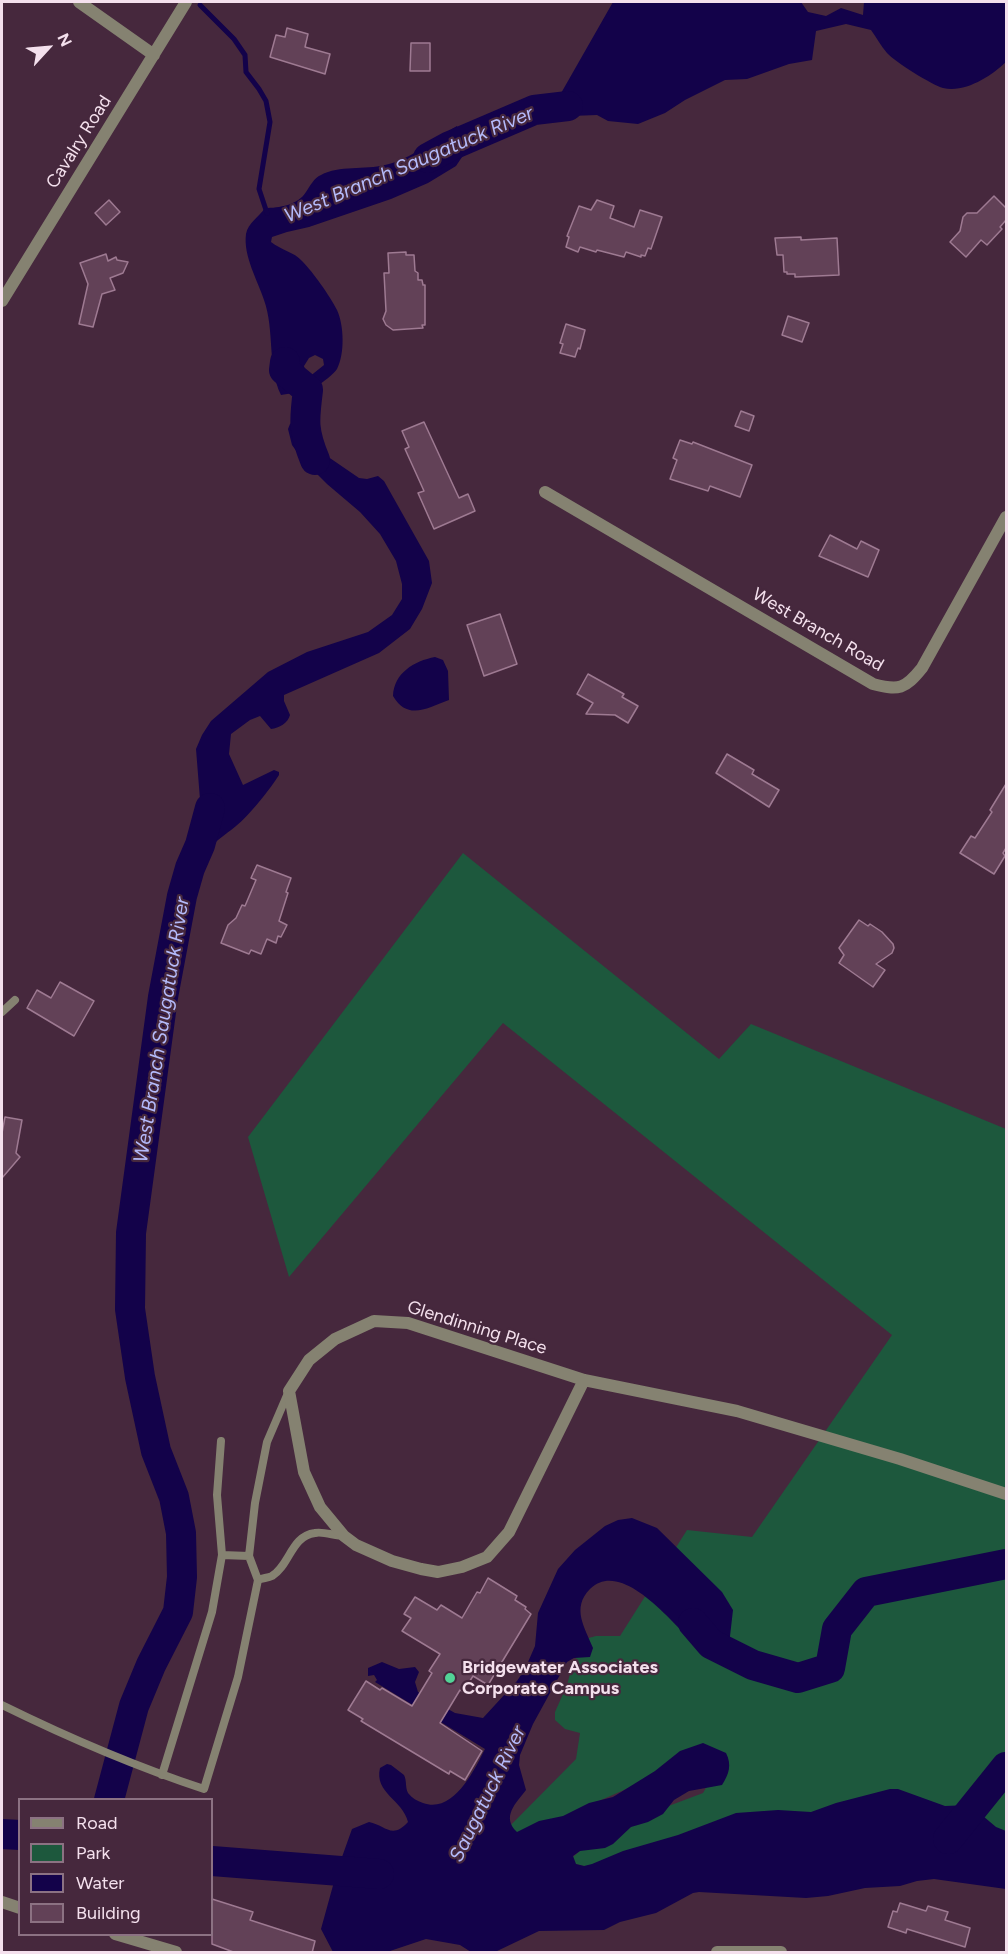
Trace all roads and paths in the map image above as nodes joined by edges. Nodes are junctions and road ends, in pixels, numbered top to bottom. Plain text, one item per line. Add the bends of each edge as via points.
1 (79, 2) edge
2 (186, 2) edge
3 (154, 55) junction
4 (2, 301) edge
5 (545, 492) dead end
6 (1006, 517) edge
7 (15, 1000) dead end
8 (2, 1012) edge
9 (584, 1380) junction
10 (289, 1391) junction
11 (221, 1442) dead end
12 (1006, 1494) edge
13 (344, 1536) junction
14 (222, 1555) junction
15 (249, 1556) junction
16 (258, 1580) junction
17 (2, 1705) edge
18 (162, 1775) junction
19 (2, 1902) edge
20 (18, 1907) edge
21 (118, 1936) edge
22 (176, 1953) edge
23 (717, 1953) edge
24 (781, 1953) edge

1 - 3 street
2 - 3 street, Cavalry Road
3 - 4 street, Cavalry Road
5 - 6 street, West Branch Road via 873,684 889,688 909,684 922,668
7 - 8 lane
9 - 10 street, Glendinning Place via 408,1323 374,1321 335,1339 309,1360
9 - 12 street, Glendinning Place via 737,1411
9 - 13 street via 509,1532 487,1557 438,1572 392,1561
10 - 13 street via 304,1473 320,1507
10 - 15 lane via 267,1442
11 - 14 lane via 217,1495
13 - 16 lane via 317,1532 304,1536 280,1568
14 - 15 lane
14 - 18 lane via 212,1612
15 - 16 lane
16 - 18 lane via 238,1677 204,1789
17 - 18 lane via 50,1730
19 - 20 street
21 - 22 street
23 - 24 street

